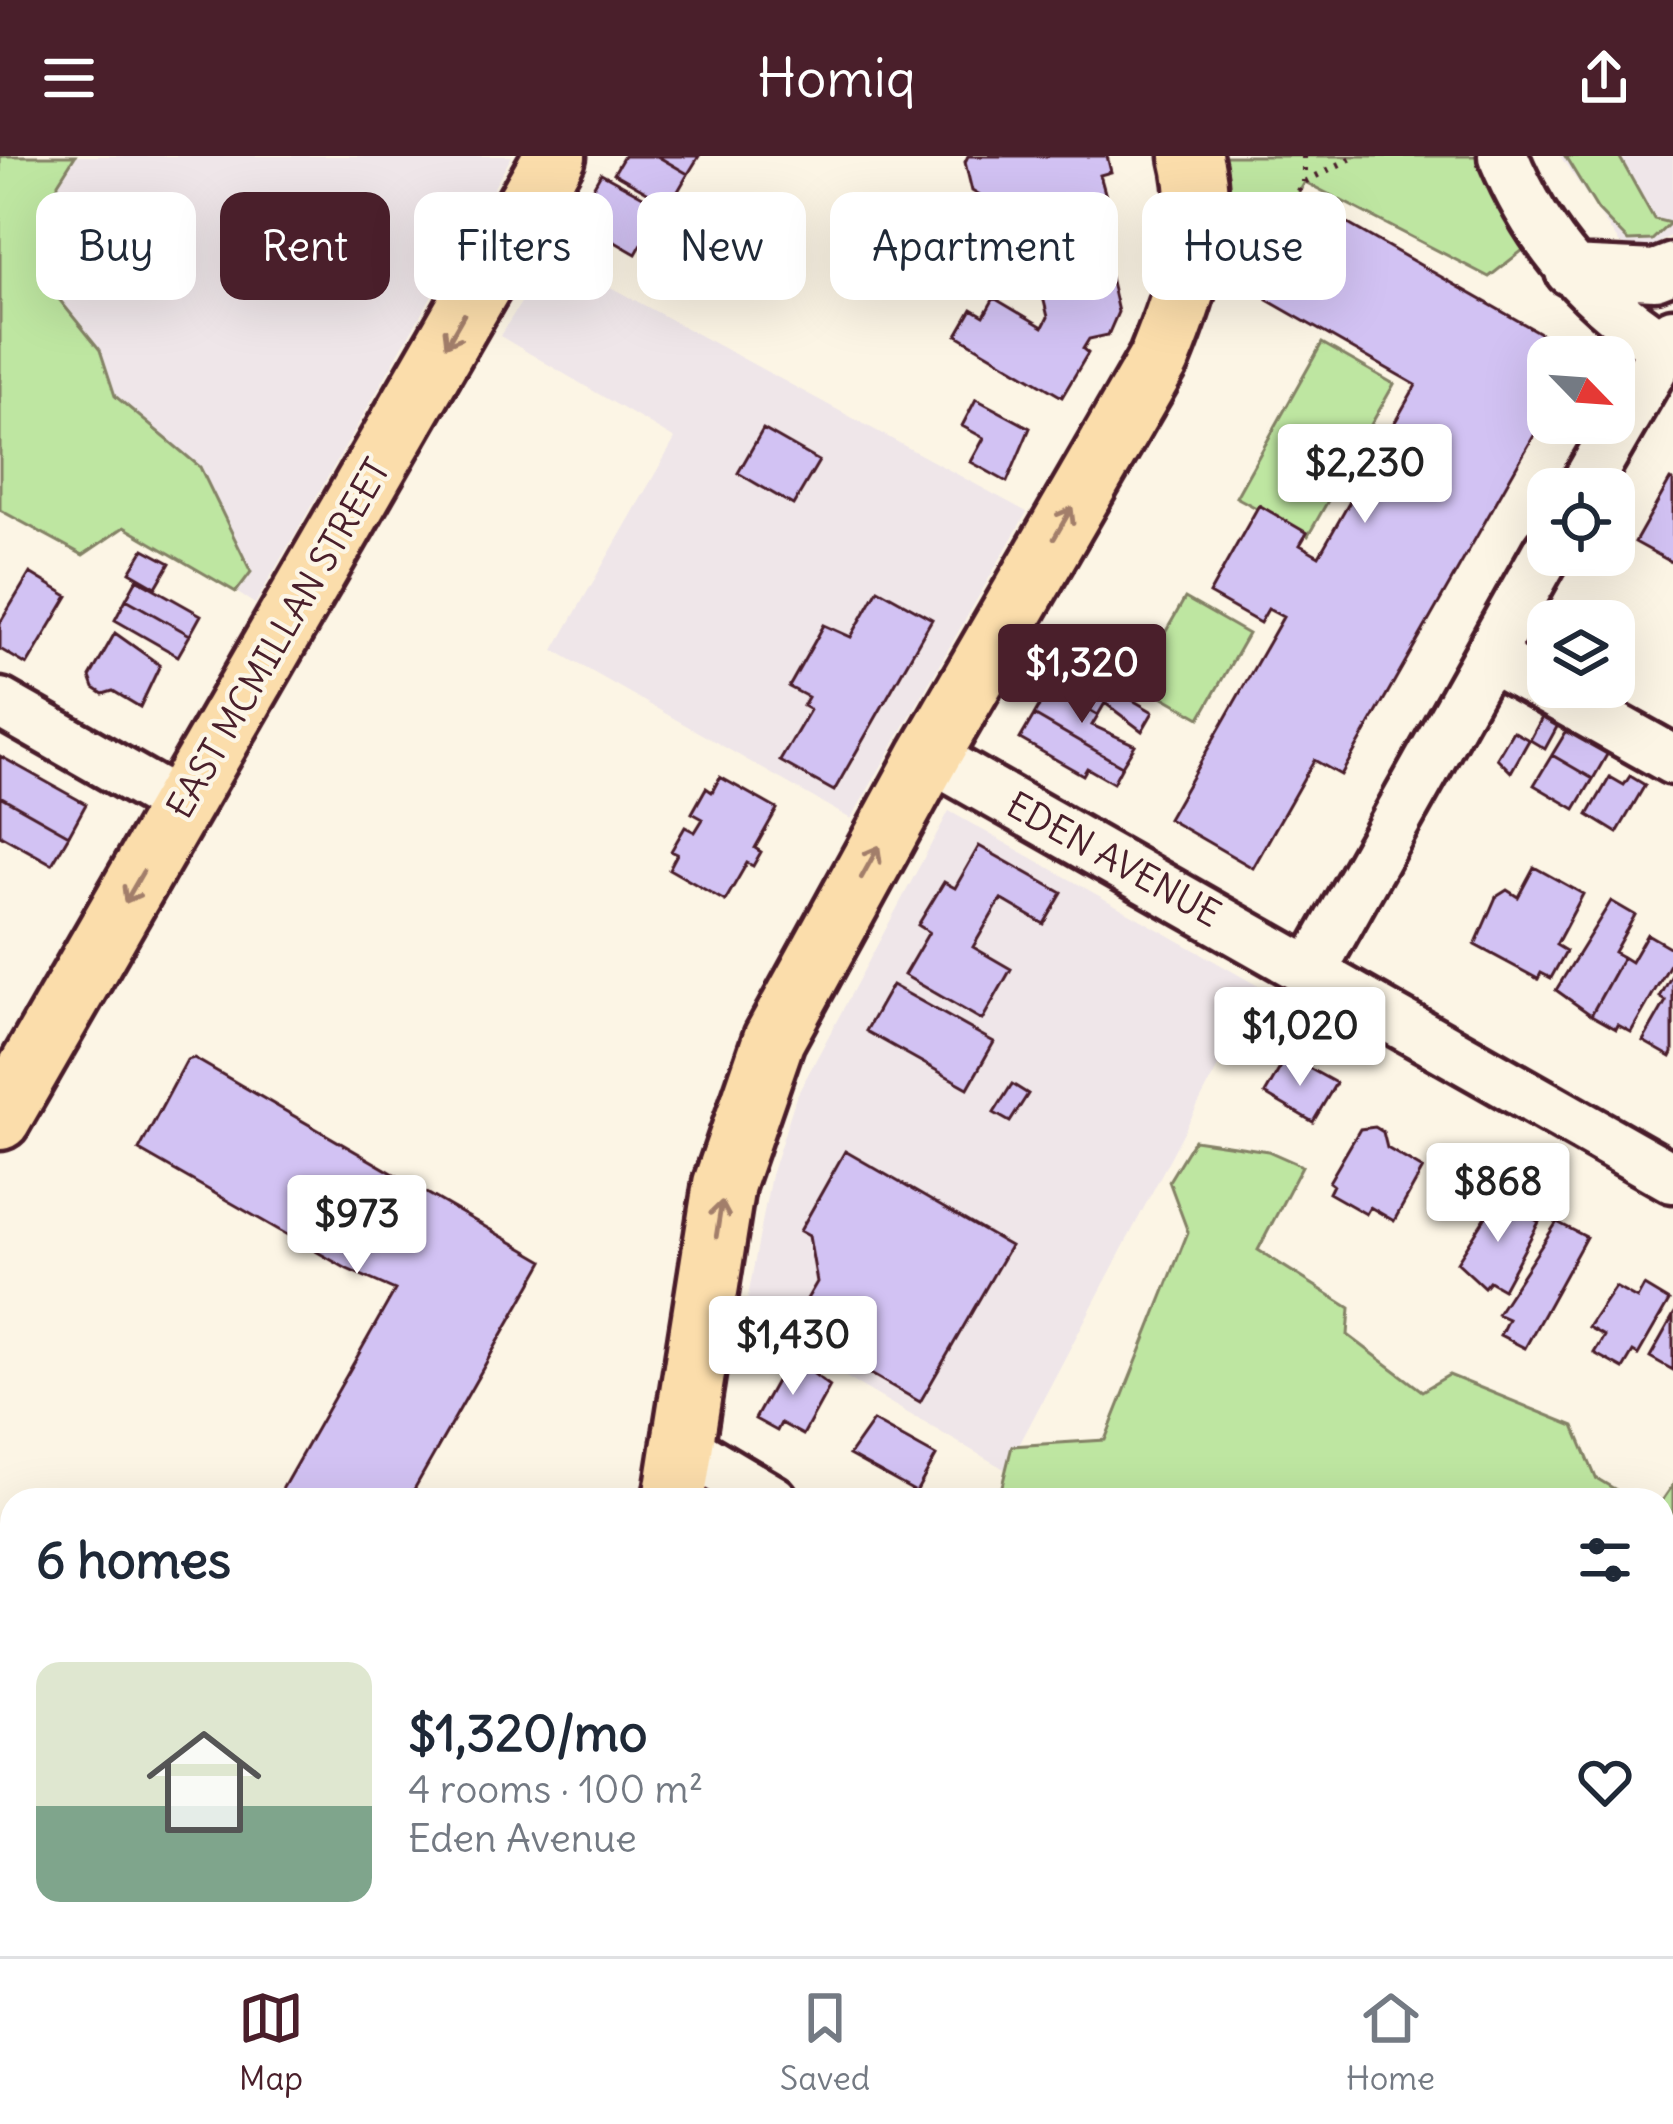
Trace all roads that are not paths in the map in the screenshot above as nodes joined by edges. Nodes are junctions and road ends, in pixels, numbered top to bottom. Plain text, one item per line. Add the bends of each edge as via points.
1 (555, 156) edge
2 (1191, 156) edge
3 (1503, 156) edge
4 (1673, 268) edge
5 (1570, 272) junction
6 (1670, 344) edge
7 (1596, 468) edge
8 (1534, 576) edge
9 (1489, 657) junction
10 (0, 703) edge
11 (928, 756) junction
12 (1673, 760) edge
13 (181, 806) junction
14 (1312, 970) junction
15 (0, 1119) edge
16 (1673, 1178) edge
17 (678, 1473) edge
18 (731, 1488) edge

1 -> 13 main road, EAST MCMILLAN STREET
11 -> 2 main road via 1159,359 1197,238 1200,191
3 - 5 street
4 - 5 street
5 - 6 street via 1614,314
6 - 7 street
8 - 9 street
9 - 12 street
9 - 14 street
10 - 13 street
11 - 14 street, EDEN AVENUE
17 -> 11 main road via 724,1184 746,1111 774,1039
13 -> 15 main road, EAST MCMILLAN STREET
14 - 16 street, EDEN AVENUE
17 - 18 street

